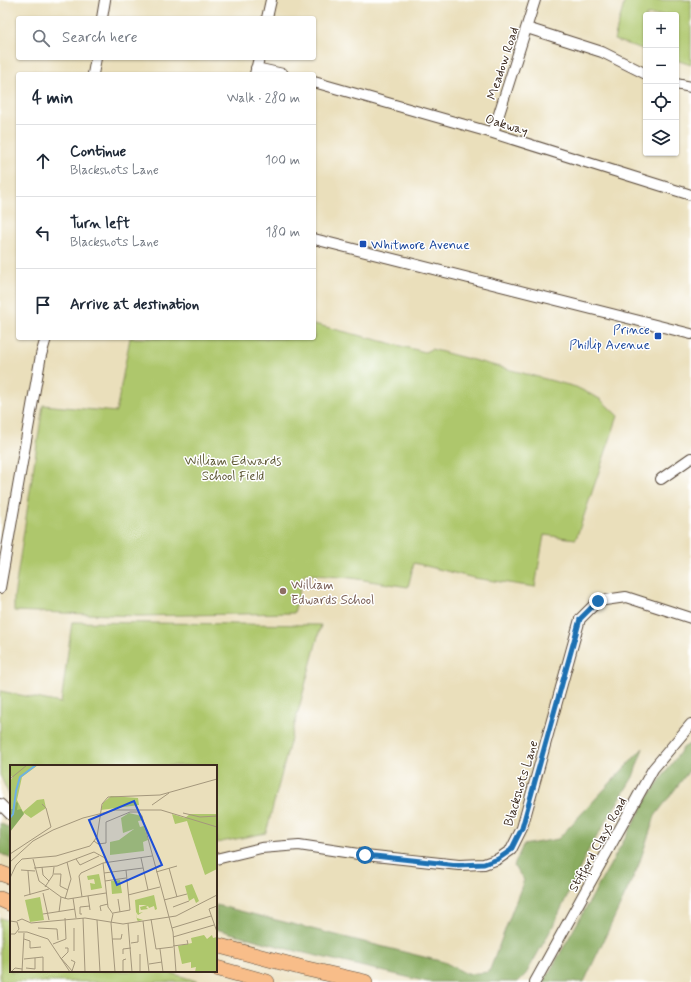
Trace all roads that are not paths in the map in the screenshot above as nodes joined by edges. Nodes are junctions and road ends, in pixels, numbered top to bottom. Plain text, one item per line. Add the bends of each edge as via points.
1 (106, 0) edge
2 (271, 0) edge
3 (535, 0) edge
4 (102, 16) edge
5 (267, 16) edge
6 (527, 28) junction
7 (96, 60) edge
8 (257, 67) edge
9 (93, 72) edge
10 (276, 72) edge
11 (643, 72) edge
12 (316, 83) edge
13 (679, 85) edge
14 (691, 87) edge
15 (493, 134) junction
16 (691, 195) edge
17 (316, 240) edge
18 (691, 334) edge
19 (45, 340) edge
20 (691, 458) edge
21 (661, 479) dead end
22 (0, 588) edge
23 (691, 618) edge
24 (691, 724) edge
25 (0, 804) edge
26 (10, 814) edge
27 (217, 859) edge
28 (0, 873) edge
29 (10, 877) edge
30 (0, 900) edge
31 (10, 904) edge
32 (217, 945) edge
33 (217, 968) edge
34 (267, 982) edge
35 (365, 982) edge
36 (535, 982) edge

1 - 4 street
2 - 5 street
3 - 6 street, Meadow Road
6 - 11 street via 602,52
6 - 15 street, Meadow Road
7 - 9 street
8 - 10 street
12 - 15 street, Oakway
13 - 14 street
15 - 16 street, Oakway
17 - 18 street
19 - 22 street
20 - 21 street
23 - 27 street, Blackshots Lane via 626,597 598,601 580,619 522,828 511,850 498,859 484,864 458,865 299,846 261,848
24 - 36 street, Stifford Clays Road via 653,770
25 - 26 street
28 - 29 highway
30 - 31 highway
32 - 35 highway
33 - 34 highway

